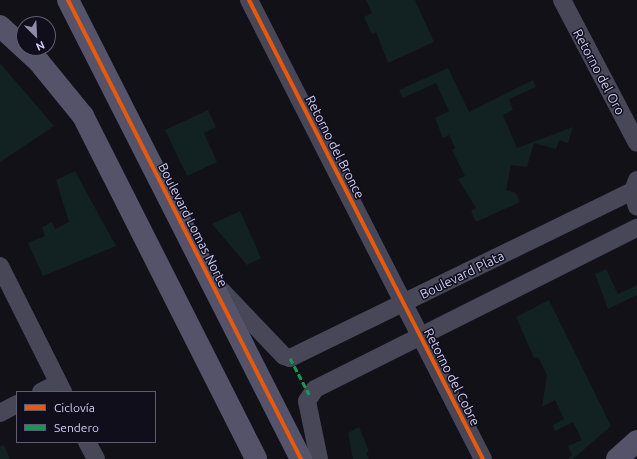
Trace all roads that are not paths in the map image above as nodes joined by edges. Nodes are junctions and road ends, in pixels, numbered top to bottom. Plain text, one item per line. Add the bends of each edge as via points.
1 (68, 0) edge
2 (249, 0) edge
3 (562, 0) edge
4 (0, 26) edge
5 (637, 143) edge
6 (636, 192) edge
7 (637, 228) edge
8 (0, 266) edge
9 (208, 276) junction
10 (403, 303) junction
11 (421, 337) junction
12 (60, 388) edge
13 (46, 391) edge
14 (16, 405) edge
15 (0, 413) edge
16 (637, 441) edge
17 (88, 443) edge
18 (96, 459) edge
19 (256, 459) edge
20 (300, 459) edge
21 (319, 459) edge
22 (483, 459) edge
23 (617, 459) edge

1 - 9 street, Boulevard Lomas Norte
2 - 10 street, Retorno del Bronce
3 - 5 street, Retorno del Oro
4 - 19 street via 39,62 82,116
6 - 10 street, Boulevard Plata
7 - 11 street
8 - 12 street
9 - 10 street, Boulevard Plata via 284,356 290,358
9 - 20 street, Boulevard Lomas Norte
10 - 11 street, Retorno del Cobre
11 - 21 street via 309,394
11 - 22 street, Retorno del Cobre
12 - 13 street
14 - 15 street
16 - 23 street
17 - 18 street

